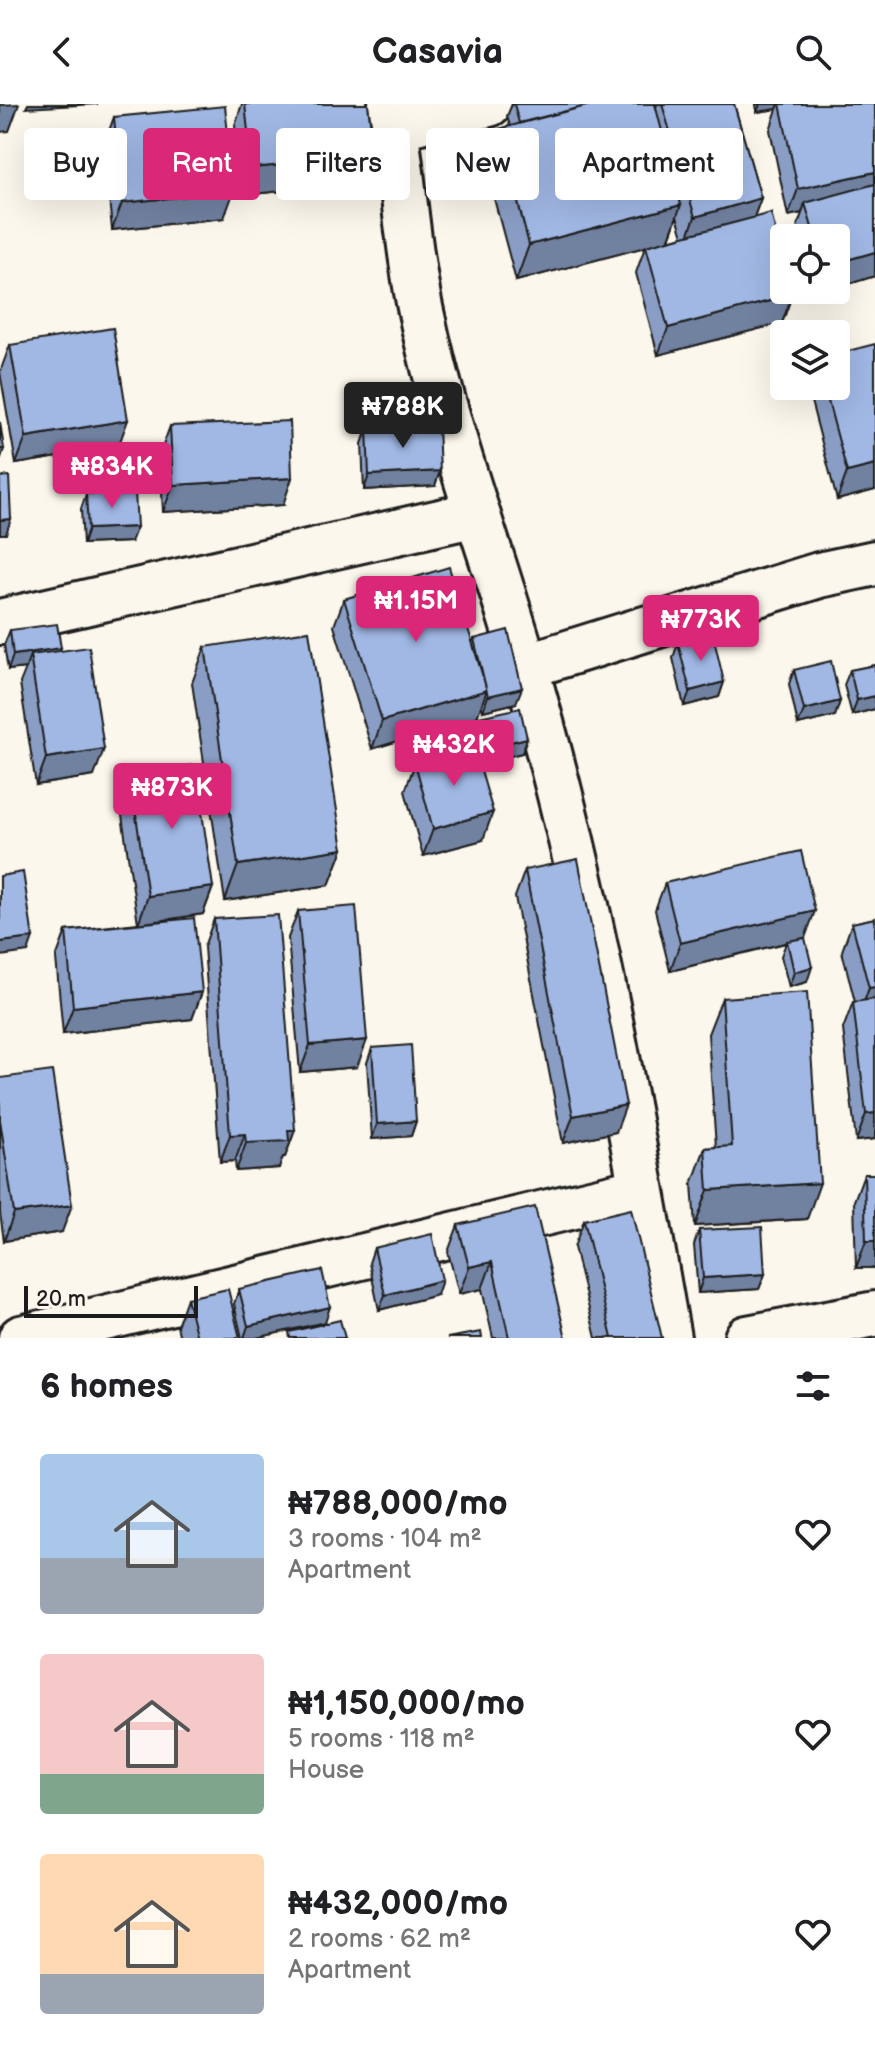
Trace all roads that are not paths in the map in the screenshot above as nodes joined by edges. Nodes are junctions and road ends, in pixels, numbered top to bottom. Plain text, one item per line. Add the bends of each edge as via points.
1 (489, 104) edge
2 (394, 116) edge
3 (476, 514) junction
4 (875, 563) edge
5 (0, 622) edge
6 (526, 666) junction
7 (641, 1190) junction
8 (875, 1314) edge
9 (21, 1338) edge
10 (668, 1338) edge
11 (747, 1338) edge

1 - 2 street
2 - 3 street via 420,311
3 - 5 street
3 - 6 street
4 - 6 street via 819,575
6 - 7 street via 617,1041
7 - 9 street
7 - 10 street
8 - 11 street

